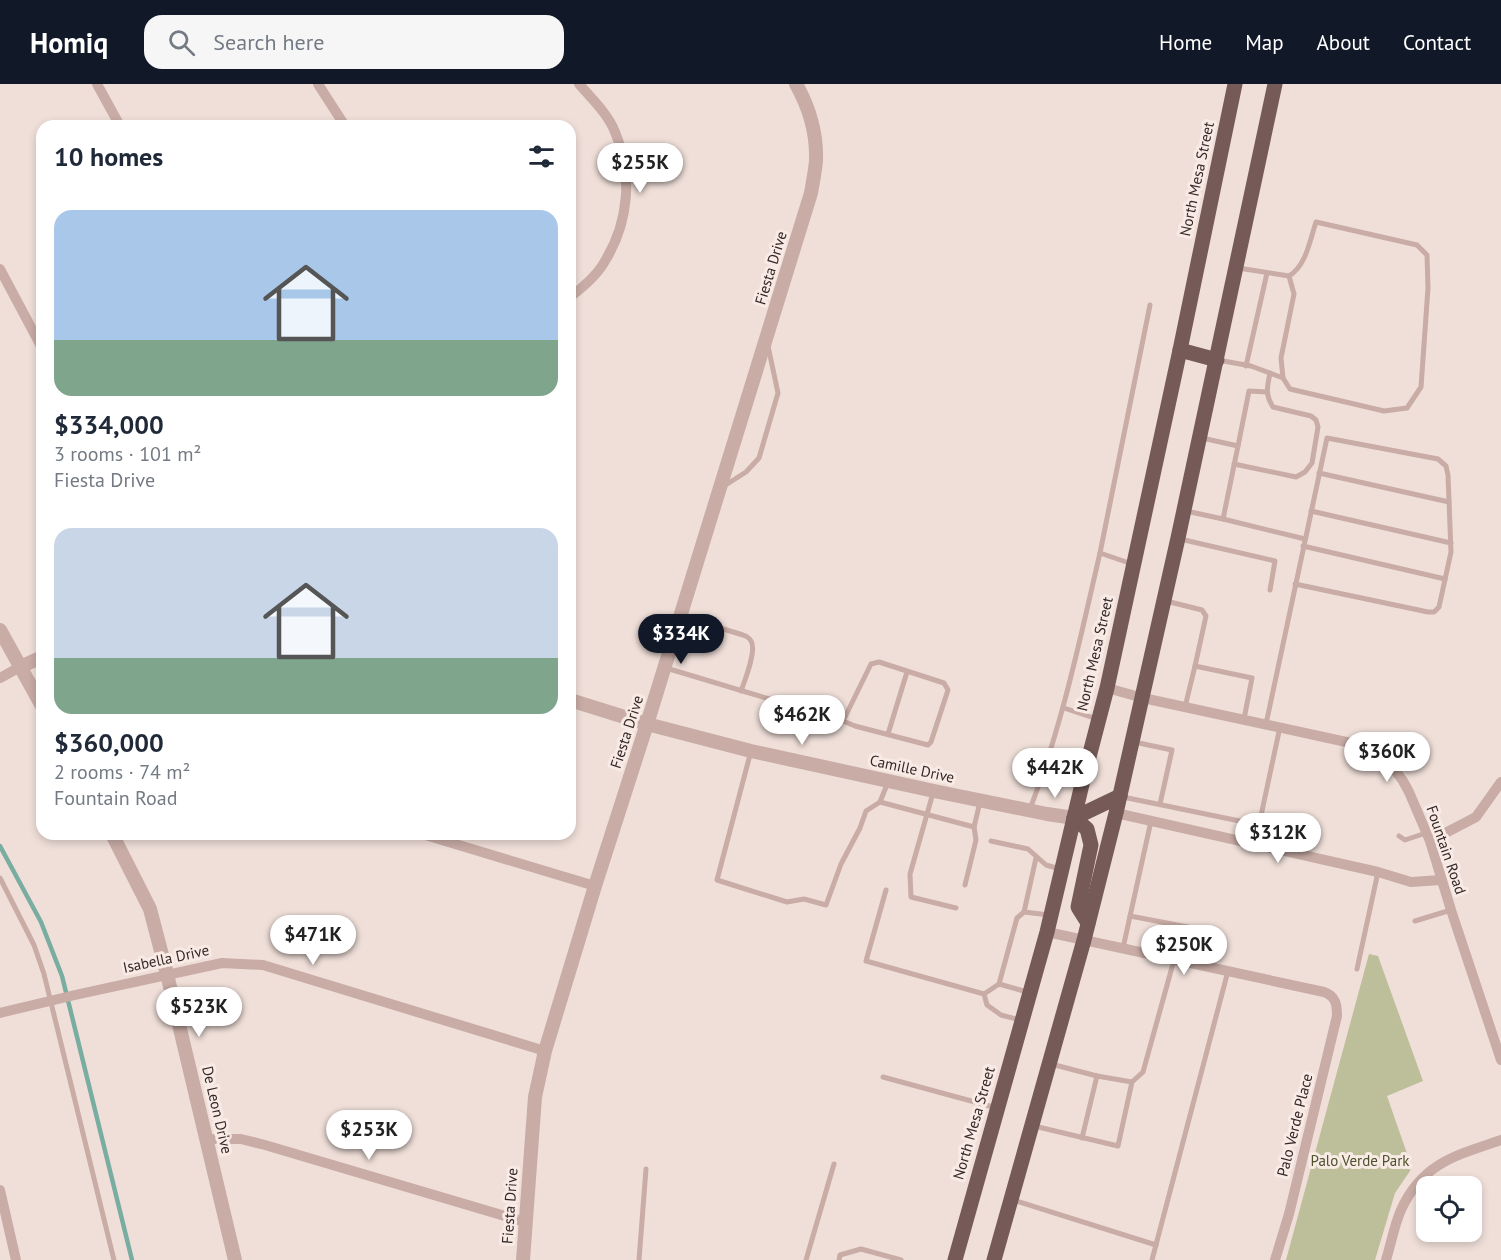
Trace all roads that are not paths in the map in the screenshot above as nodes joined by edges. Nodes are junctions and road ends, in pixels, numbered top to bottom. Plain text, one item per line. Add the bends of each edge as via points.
1 (97, 84) edge
2 (318, 84) edge
3 (579, 84) edge
4 (796, 84) edge
5 (1235, 84) edge
6 (1275, 84) edge
7 (117, 120) edge
8 (341, 120) edge
9 (1236, 267) junction
10 (0, 268) edge
11 (1267, 273) junction
12 (1289, 276) junction
13 (576, 292) edge
14 (1150, 305) dead end
15 (36, 337) edge
16 (766, 338) junction
17 (1180, 350) junction
18 (1217, 360) junction
19 (1246, 366) junction
20 (1270, 373) junction
21 (1283, 378) junction
22 (1267, 392) junction
23 (1200, 437) junction
24 (1238, 446) junction
25 (1234, 464) junction
26 (1319, 474) junction
27 (720, 489) junction
28 (1449, 502) junction
29 (1184, 510) junction
30 (1311, 511) junction
31 (1223, 519) junction
32 (1178, 538) junction
33 (1305, 539) junction
34 (1451, 543) junction
35 (1304, 546) junction
36 (1101, 553) junction
37 (1133, 564) junction
38 (1445, 579) junction
39 (1295, 585) junction
40 (1270, 590) dead end
41 (1164, 601) junction
42 (680, 616) junction
43 (0, 630) edge
44 (36, 660) edge
45 (1195, 666) junction
46 (20, 667) junction
47 (664, 668) junction
48 (907, 672) junction
49 (0, 678) edge
50 (1107, 688) junction
51 (741, 691) junction
52 (36, 695) edge
53 (1143, 698) junction
54 (576, 702) edge
55 (1185, 707) junction
56 (1064, 708) junction
57 (1099, 719) junction
58 (1244, 719) junction
59 (843, 721) junction
60 (647, 724) junction
61 (1266, 724) junction
62 (1280, 727) junction
63 (888, 735) junction
64 (1132, 742) junction
65 (751, 751) junction
66 (889, 781) junction
67 (1501, 782) edge
68 (934, 791) junction
69 (1120, 796) junction
70 (980, 800) junction
71 (880, 802) junction
72 (1160, 804) junction
73 (1030, 810) junction
74 (1116, 813) junction
75 (927, 815) junction
76 (1074, 818) junction
77 (1151, 820) junction
78 (974, 827) junction
79 (1399, 836) dead end
80 (1428, 837) junction
81 (115, 840) edge
82 (442, 840) edge
83 (991, 841) dead end
84 (1036, 858) junction
85 (1062, 869) junction
86 (1378, 872) junction
87 (0, 878) edge
88 (1441, 880) junction
89 (965, 885) dead end
90 (595, 886) junction
91 (886, 890) dead end
92 (956, 908) dead end
93 (1451, 910) junction
94 (1024, 912) junction
95 (1051, 916) junction
96 (1130, 916) junction
97 (1415, 921) dead end
98 (1088, 923) junction
99 (1047, 932) junction
100 (1084, 940) junction
101 (1123, 948) junction
102 (1174, 960) junction
103 (1188, 963) junction
104 (1357, 969) dead end
105 (1228, 971) junction
106 (167, 974) junction
107 (999, 984) junction
108 (1030, 992) junction
109 (984, 994) junction
110 (54, 1000) junction
111 (0, 1013) edge
112 (1022, 1021) junction
113 (545, 1051) junction
114 (1501, 1060) edge
115 (1050, 1064) junction
116 (1097, 1076) junction
117 (883, 1077) dead end
118 (1132, 1082) junction
119 (997, 1108) junction
120 (1032, 1126) junction
121 (1082, 1138) junction
122 (207, 1139) junction
123 (1501, 1140) edge
124 (834, 1164) dead end
125 (646, 1169) dead end
126 (0, 1190) edge
127 (1011, 1200) junction
128 (525, 1222) junction
129 (1156, 1245) junction
130 (16, 1260) edge
131 (114, 1260) edge
132 (235, 1260) edge
133 (523, 1260) edge
134 (639, 1260) edge
135 (806, 1260) edge
136 (839, 1260) edge
137 (901, 1260) edge
138 (955, 1260) edge
139 (994, 1260) edge
140 (1152, 1260) edge
141 (1275, 1260) edge
142 (1386, 1260) edge

1 - 7 street
2 - 8 street
3 - 13 street via 615,130 626,185 618,236 604,263
4 - 16 street, Fiesta Drive via 810,115 816,160 812,193
5 - 17 main road, North Mesa Street
6 - 9 main road
9 - 11 lane
9 - 18 main road
10 - 15 street
11 - 12 lane
11 - 19 lane
12 - 21 lane via 1294,294 1281,358
12 - 21 lane via 1296,272 1316,222 1417,245 1427,255 1421,387 1407,408 1384,411 1290,389
14 - 36 lane
16 - 27 street, Fiesta Drive
16 - 27 lane via 778,393 759,459
17 - 18 main road
17 - 37 main road, North Mesa Street
18 - 19 lane
18 - 23 main road
19 - 20 lane
20 - 21 lane
20 - 22 lane
22 - 24 lane via 1249,391
22 - 25 lane via 1274,407 1316,420 1312,463 1296,477
23 - 24 lane
23 - 29 main road
24 - 25 lane
25 - 31 lane
26 - 28 lane
26 - 28 lane via 1327,438 1438,459 1449,475
26 - 30 lane
27 - 42 street, Fiesta Drive
28 - 34 lane
29 - 31 lane
29 - 32 main road
30 - 33 lane
30 - 34 lane
31 - 33 lane
32 - 40 lane via 1275,561
32 - 41 main road
33 - 35 lane
34 - 38 lane
35 - 38 lane
35 - 39 lane
36 - 37 lane
36 - 56 lane
37 - 50 main road, North Mesa Street
38 - 39 lane via 1439,607 1434,612
39 - 61 lane
41 - 45 lane via 1202,609 1206,616
41 - 53 main road
42 - 47 street, Fiesta Drive
42 - 51 lane via 750,638 753,652
43 - 46 street
44 - 46 street
45 - 55 lane
45 - 58 lane via 1252,678
46 - 49 street
46 - 52 street
47 - 51 lane
47 - 60 street, Fiesta Drive
48 - 59 lane via 879,662 871,664
48 - 63 lane
48 - 63 lane via 944,683 948,690 931,742
50 - 53 street, Fountain Road
50 - 57 main road, North Mesa Street
51 - 59 lane
53 - 55 street, Fountain Road
53 - 64 main road
54 - 60 street, Camille Drive
55 - 58 street, Fountain Road
56 - 57 lane
56 - 73 lane
57 - 76 main road, North Mesa Street
58 - 61 street, Fountain Road
59 - 63 lane
60 - 65 street, Camille Drive
60 - 90 street, Fiesta Drive
61 - 62 street, Fountain Road
62 - 72 lane via 1259,825
62 - 80 street, Fountain Road via 1351,743 1383,759 1403,781
64 - 69 main road
64 - 72 lane via 1172,750
65 - 66 street, Camille Drive
65 - 71 lane via 717,880 787,902 804,899 826,905 866,811
66 - 68 street, Camille Drive
66 - 71 lane
67 - 80 street via 1476,817
68 - 70 street, Camille Drive
68 - 75 lane
69 - 72 lane
69 - 74 main road
69 - 76 main road
70 - 73 street, Camille Drive
70 - 78 lane
71 - 75 lane
73 - 76 street, Camille Drive
74 - 77 street
74 - 98 main road
75 - 78 lane
75 - 92 lane via 910,874 911,897
76 - 85 main road, North Mesa Street
76 - 98 main road via 1087,829 1091,845 1078,907
77 - 86 street
77 - 96 lane
78 - 89 lane via 976,840
79 - 80 lane via 1405,840
80 - 88 street, Fountain Road
81 - 106 street, De Leon Drive via 150,909
82 - 90 street
83 - 84 lane via 1028,849
84 - 85 lane
84 - 94 lane
85 - 95 main road, North Mesa Street
86 - 88 street via 1411,882
86 - 104 lane
87 - 110 lane via 34,945
88 - 93 street, Fountain Road
90 - 113 street, Fiesta Drive
91 - 109 lane via 866,961
93 - 97 lane
93 - 114 street, Fountain Road
94 - 95 lane
94 - 107 lane via 1017,918
95 - 99 main road, North Mesa Street
96 - 101 lane
96 - 103 lane via 1188,927 1194,933
98 - 100 main road
99 - 100 street
99 - 108 main road, North Mesa Street
100 - 101 street
100 - 115 main road
101 - 102 street
102 - 103 street
102 - 118 lane via 1143,1072
103 - 105 street
105 - 129 lane
105 - 141 street, Palo Verde Place via 1324,992 1337,1005
106 - 110 street, Isabella Drive
106 - 113 street, Isabella Drive via 222,963 263,965
106 - 122 street, De Leon Drive
107 - 108 lane
107 - 109 lane
108 - 112 main road, North Mesa Street
109 - 112 lane via 987,1005 1001,1015
110 - 111 street, Isabella Drive
110 - 131 lane
112 - 119 main road, North Mesa Street
113 - 128 street, Fiesta Drive via 536,1097
115 - 116 lane
115 - 120 main road
116 - 118 lane
116 - 121 lane
117 - 119 lane
118 - 121 lane via 1118,1146
119 - 138 main road, North Mesa Street
120 - 121 lane
120 - 127 main road
122 - 128 street via 241,1139
122 - 132 street, De Leon Drive
123 - 142 street via 1455,1156 1426,1174 1400,1213
124 - 135 lane
125 - 134 lane
126 - 130 street
127 - 129 lane
127 - 139 main road
128 - 133 street, Fiesta Drive
129 - 140 lane
136 - 137 lane via 840,1255 861,1249

